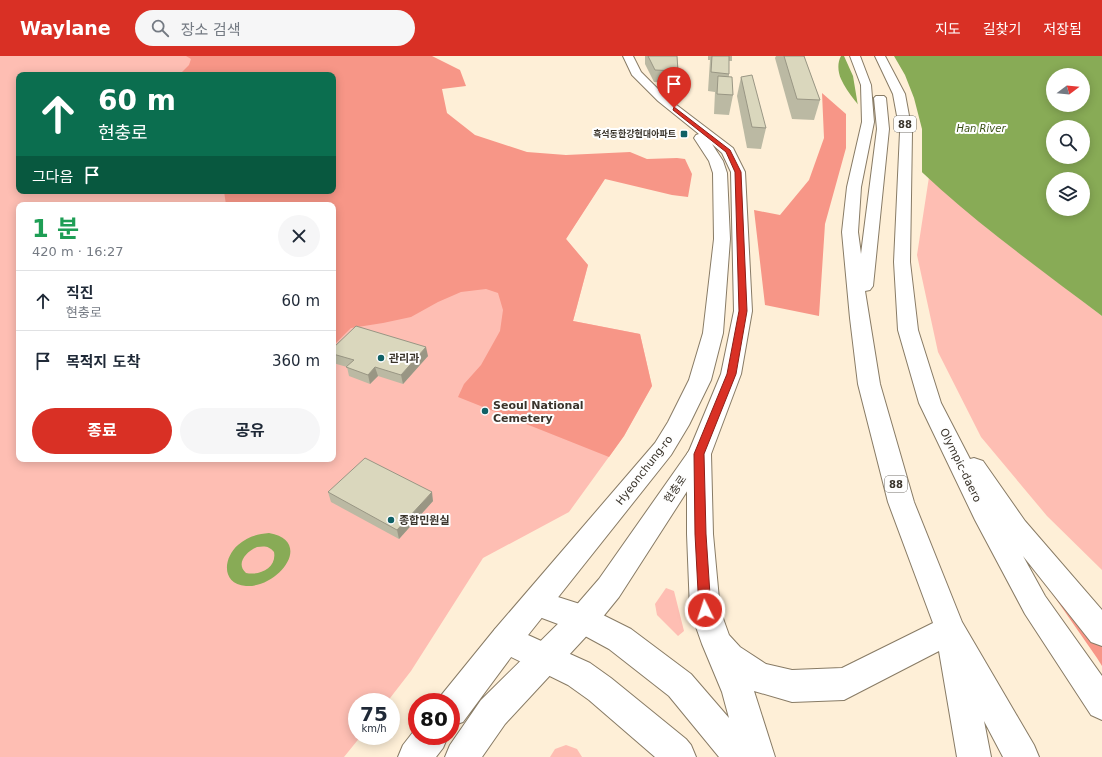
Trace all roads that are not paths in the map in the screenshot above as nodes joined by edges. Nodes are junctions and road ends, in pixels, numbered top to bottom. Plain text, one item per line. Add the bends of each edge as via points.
1 (617, 56) edge
2 (628, 56) edge
3 (856, 56) edge
4 (864, 56) edge
5 (880, 56) edge
6 (865, 189) junction
7 (930, 403) junction
8 (699, 454) junction
9 (536, 603) junction
10 (583, 619) junction
11 (950, 630) junction
12 (1102, 632) edge
13 (506, 639) junction
14 (717, 644) junction
15 (546, 657) junction
16 (460, 698) edge
17 (1102, 704) edge
18 (424, 745) edge
19 (415, 757) edge
20 (462, 757) edge
21 (679, 757) edge
22 (741, 757) edge
23 (758, 757) edge
24 (974, 757) edge
25 (1022, 757) edge

1 - 9 main road, Hyeonchung-ro via 625,74 649,99 703,141 716,161 720,173 722,239 713,333 700,380 663,449
2 - 8 main road, 현충로 via 636,73 662,99 728,151 738,172 743,311 731,374
3 - 6 main road, 88 via 866,85 868,122
4 - 6 main road, 88 via 873,73 880,99 882,129
5 - 7 main road, Olympic-daero / 88 via 899,94 906,132 902,262 908,330
6 - 11 main road, 88 via 850,232 869,384 901,502
7 - 12 main road via 1016,529
7 - 17 main road, Olympic-daero / 88 via 988,520 1035,605
8 - 10 main road, 현충로 via 609,588
8 - 14 main road via 700,534 705,610
9 - 10 main road
9 - 13 main road, Hyeonchung-ro
10 - 15 main road
10 - 22 main road via 620,639 680,686
11 - 14 main road via 844,684 792,686 760,678 729,658
11 - 24 main road
11 - 25 main road, 88
13 - 15 main road
13 - 16 main road, Hyeonchung-ro
14 - 23 main road via 738,692
15 - 20 main road via 493,712
15 - 21 main road via 579,674 600,689
18 - 19 main road

